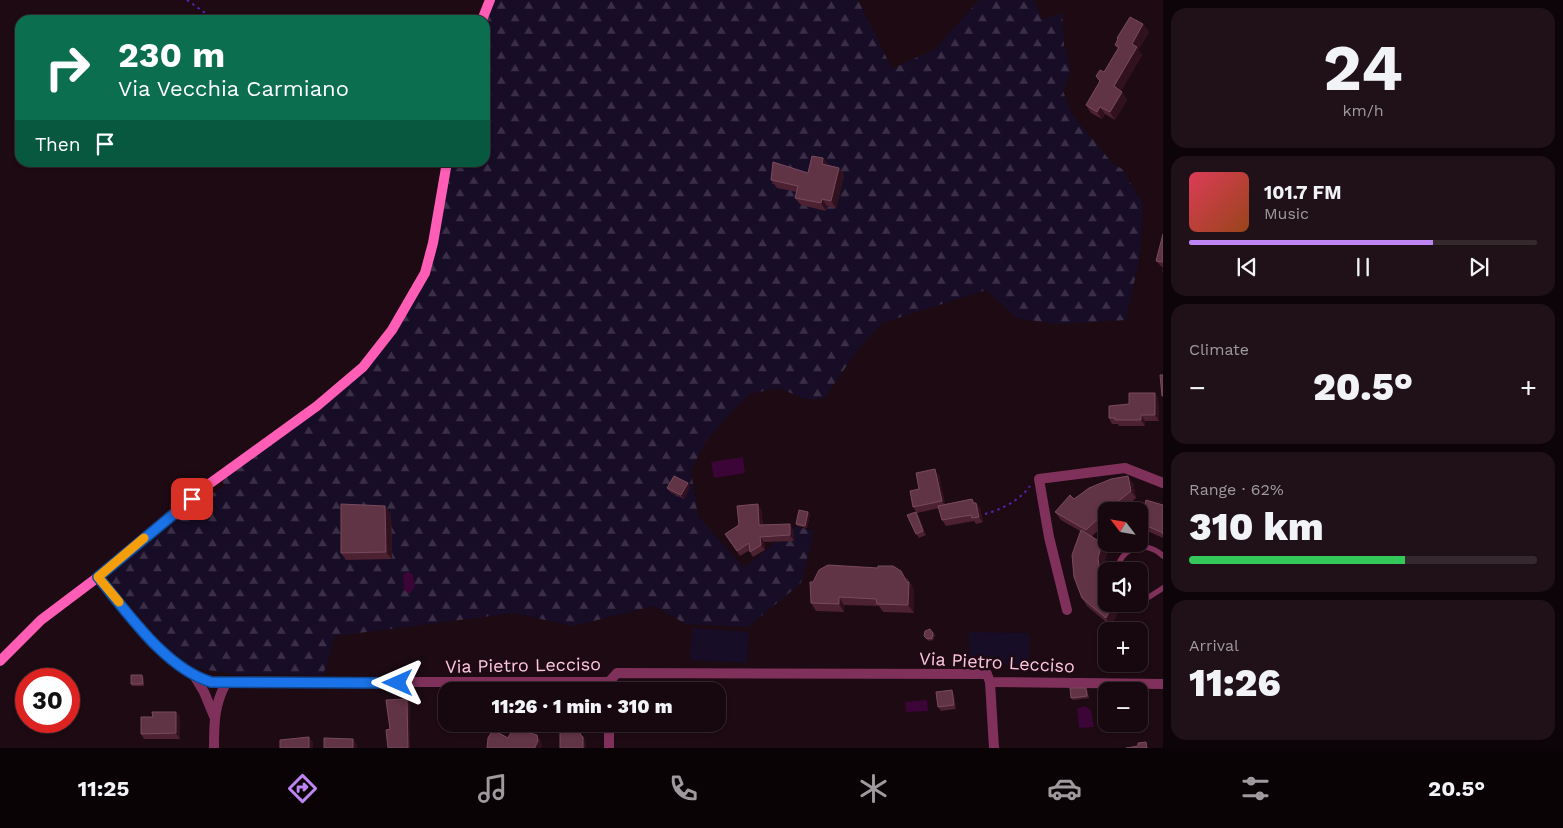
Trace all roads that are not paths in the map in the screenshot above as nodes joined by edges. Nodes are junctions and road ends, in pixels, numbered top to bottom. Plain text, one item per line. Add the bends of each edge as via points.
1 (490, 0) edge
2 (484, 15) edge
3 (446, 167) edge
4 (1163, 483) edge
5 (1163, 556) edge
6 (1120, 562) edge
7 (98, 577) junction
8 (1163, 588) edge
9 (1156, 594) junction
10 (1148, 595) edge
11 (1163, 599) edge
12 (1067, 610) dead end
13 (0, 661) edge
14 (195, 677) junction
15 (612, 682) edge
16 (990, 682) junction
17 (226, 683) junction
18 (1163, 684) edge
19 (438, 685) edge
20 (214, 716) junction
21 (609, 732) edge
22 (214, 748) edge
23 (609, 748) edge
24 (994, 748) edge

1 - 2 street
3 - 7 street via 425,273 392,330 363,367 317,406 205,487
4 - 12 street via 1125,468 1039,479
5 - 6 lane via 1155,549 1138,546 1123,555
7 - 13 street via 41,620
7 - 14 street, Via Pietro Lecciso via 148,636
8 - 9 lane
9 - 10 lane
9 - 11 lane
14 - 17 street, Via Pietro Lecciso
14 - 20 street
15 - 16 street, Via Pietro Lecciso via 616,673 987,674
16 - 18 street, Via Pietro Lecciso
16 - 24 street
17 - 19 street, Via Pietro Lecciso
17 - 20 street
20 - 22 street
21 - 23 street

